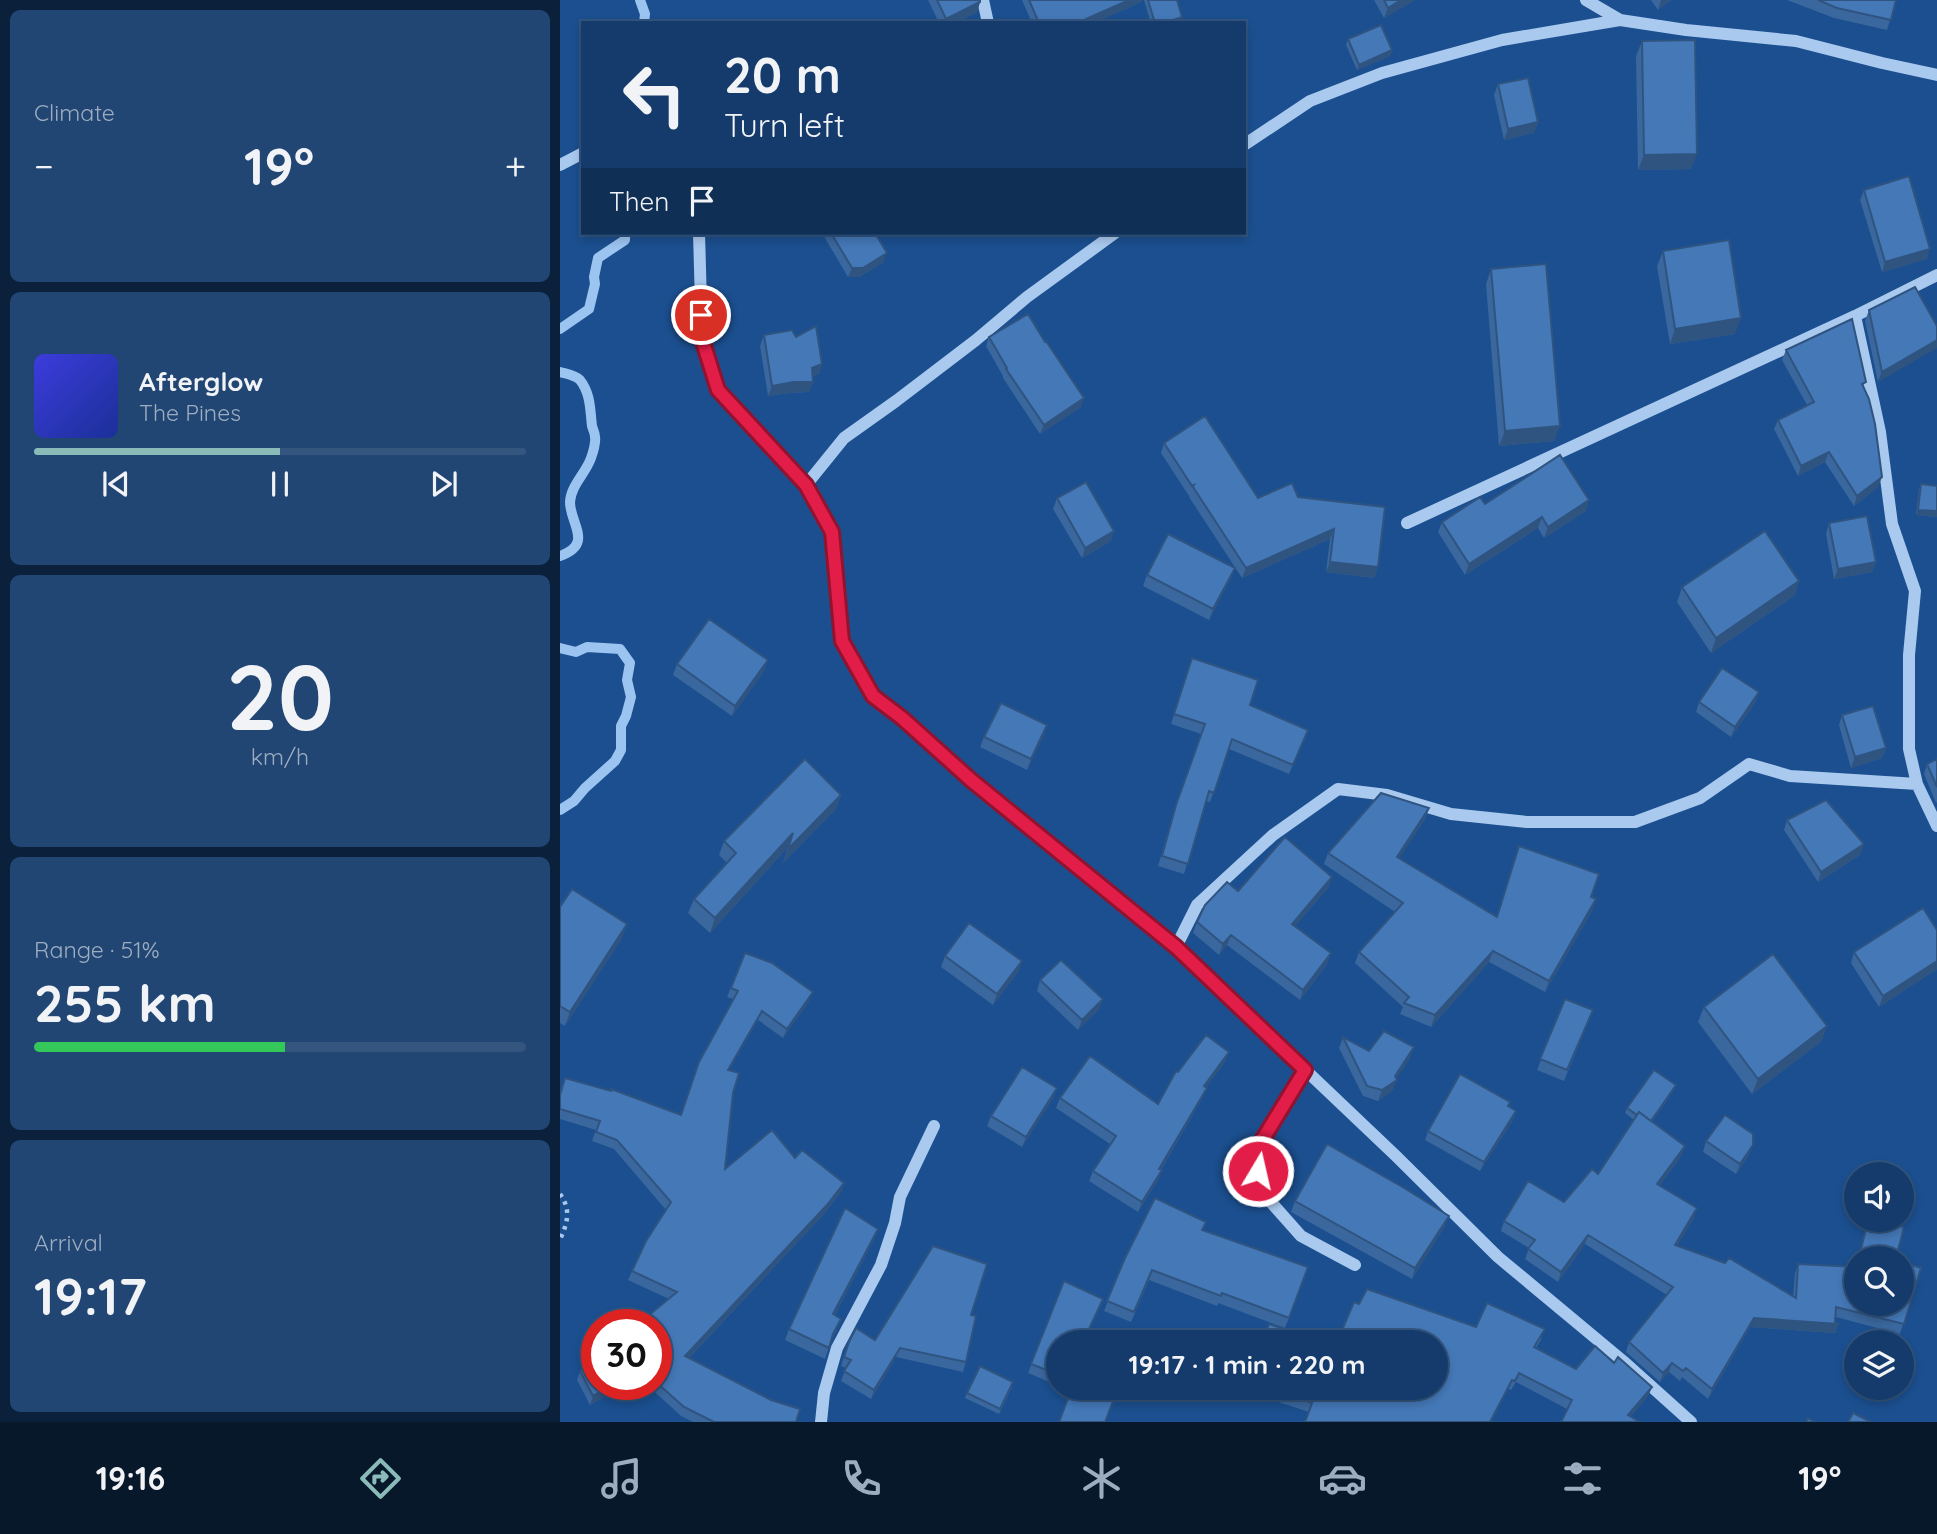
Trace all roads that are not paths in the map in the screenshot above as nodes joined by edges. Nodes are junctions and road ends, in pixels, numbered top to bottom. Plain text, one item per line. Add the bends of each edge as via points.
1 (983, 0) edge
2 (1586, 0) edge
3 (1619, 20) junction
4 (988, 21) edge
5 (1937, 75) edge
6 (1246, 144) edge
7 (581, 154) edge
8 (560, 165) edge
9 (699, 235) edge
10 (1112, 235) edge
11 (1937, 275) edge
12 (1855, 316) junction
13 (806, 485) junction
14 (1408, 523) dead end
15 (1917, 784) junction
16 (1937, 826) edge
17 (1176, 947) junction
18 (1305, 1070) junction
19 (934, 1126) dead end
20 (1356, 1265) dead end
21 (821, 1422) edge
22 (1691, 1422) edge

1 - 4 street
2 - 3 street
3 - 5 street via 1796,41
3 - 6 street via 1502,40 1382,72 1310,101
7 - 8 street
9 - 13 street via 702,339 718,390
10 - 13 street via 844,438
11 - 12 street
12 - 14 street
12 - 15 street via 1880,432 1892,524 1915,591 1909,655 1909,749
13 - 17 street via 832,532 842,641 873,696
15 - 16 street
15 - 17 street via 1790,776 1749,764 1700,798 1635,822 1527,822 1451,814 1387,795 1338,789 1273,835 1197,905
17 - 18 street
18 - 20 street via 1255,1152 1261,1191 1301,1236
18 - 22 street via 1498,1257
19 - 21 street via 900,1197 881,1265 837,1348

